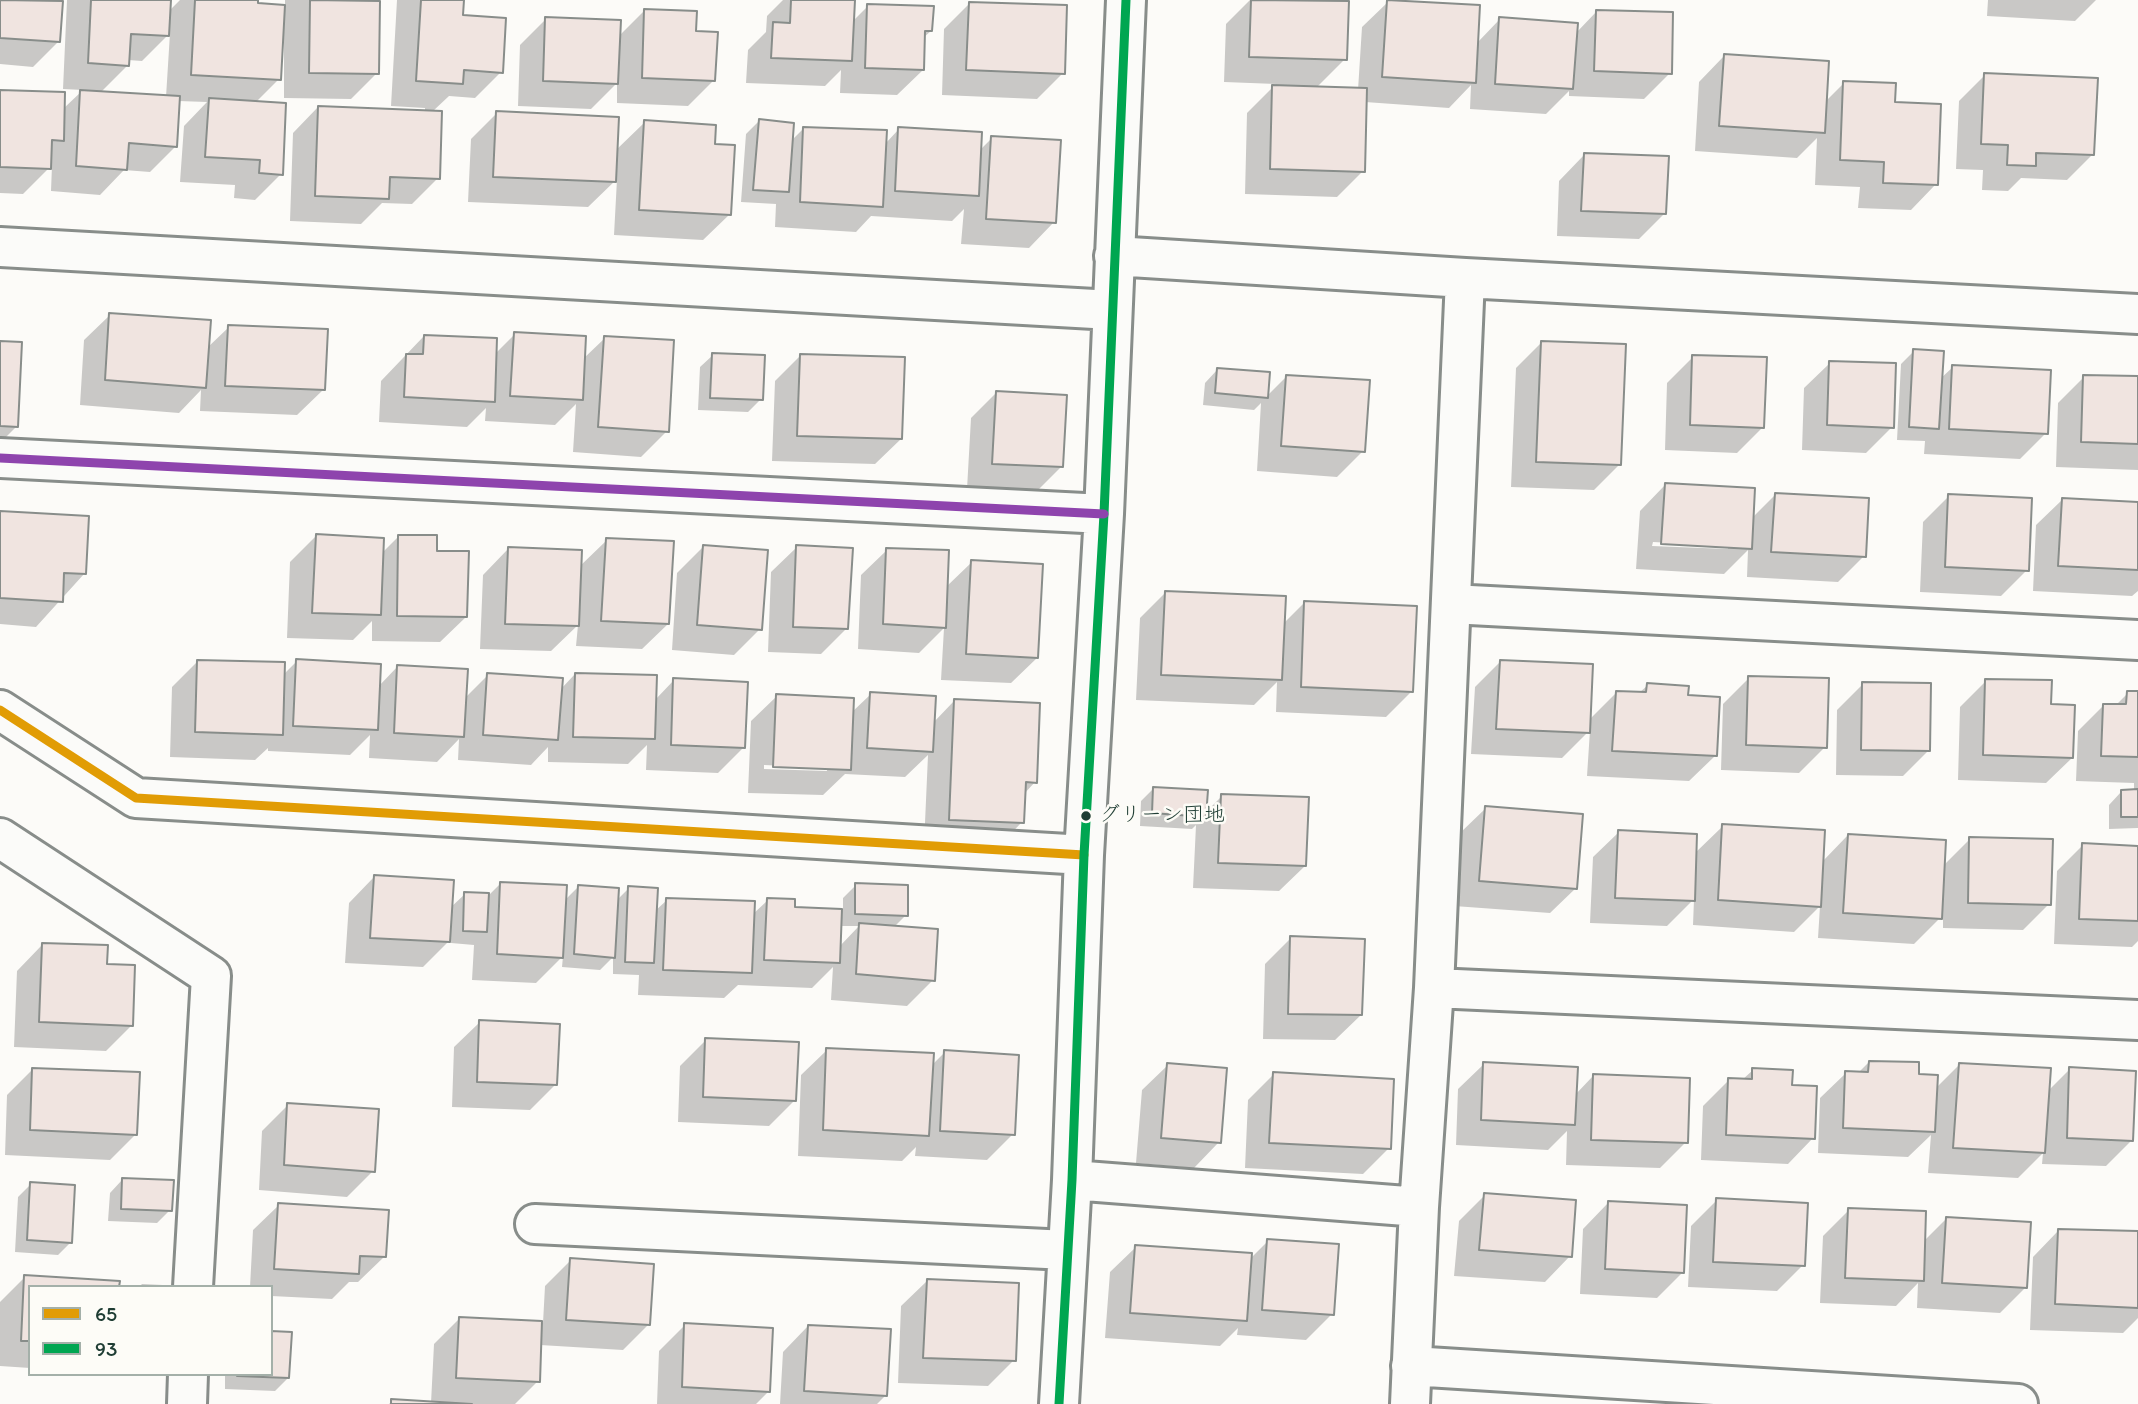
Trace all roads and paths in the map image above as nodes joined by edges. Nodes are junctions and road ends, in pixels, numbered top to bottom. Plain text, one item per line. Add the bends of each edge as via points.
1 (1126, 0) edge
2 (0, 247) edge
3 (1114, 256) junction
4 (1465, 278) junction
5 (1112, 310) junction
6 (2138, 314) edge
7 (0, 458) edge
8 (1104, 514) junction
9 (1451, 604) junction
10 (2138, 640) edge
11 (0, 710) edge
12 (0, 838) edge
13 (1084, 855) junction
14 (1434, 988) junction
15 (2138, 1020) edge
16 (1072, 1180) junction
17 (1419, 1207) junction
18 (535, 1224) dead end
19 (1067, 1250) junction
20 (193, 1285) edge
21 (1411, 1366) junction
22 (188, 1376) edge
23 (187, 1404) edge
24 (1059, 1404) edge
25 (1410, 1404) edge
26 (2018, 1404) edge

1 - 3 street
2 - 5 street
3 - 4 street
3 - 5 street
4 - 6 street
4 - 9 street
5 - 8 street
7 - 8 street
8 - 13 street
9 - 10 street
9 - 14 street
11 - 13 street via 136,798
12 - 20 street via 212,976
13 - 16 street
14 - 15 street
14 - 17 street
16 - 17 street
16 - 19 street
17 - 21 street
18 - 19 street
19 - 24 street
21 - 25 street
21 - 26 street
22 - 23 street

